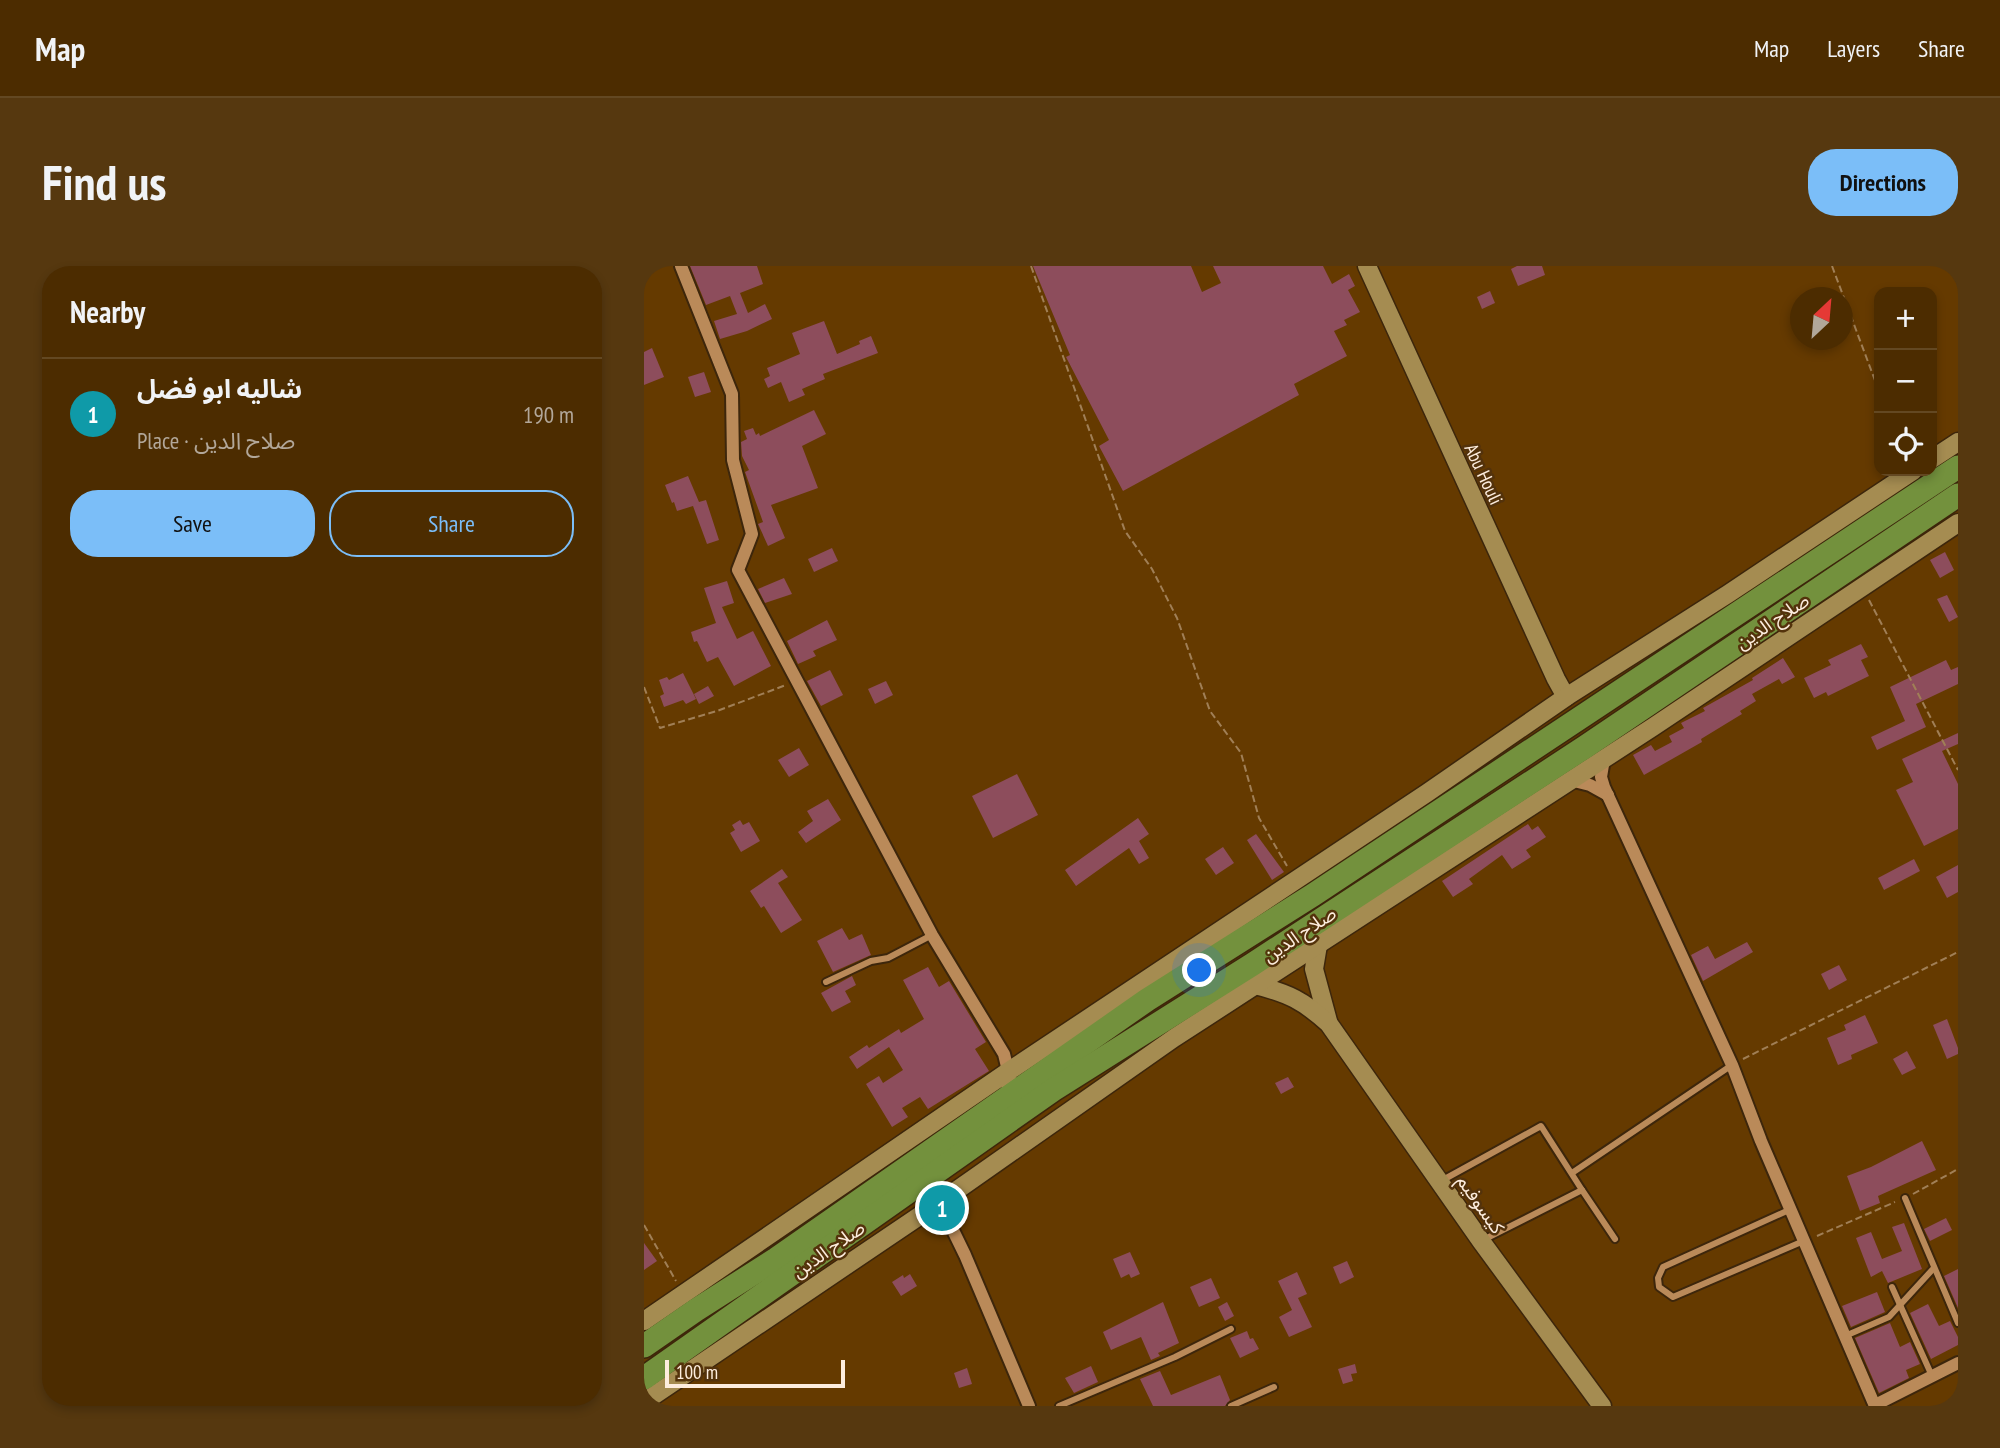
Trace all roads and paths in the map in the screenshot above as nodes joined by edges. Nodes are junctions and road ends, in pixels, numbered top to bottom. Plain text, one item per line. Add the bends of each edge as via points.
1 (681, 266) edge
2 (1031, 266) edge
3 (1367, 266) edge
4 (1832, 266) edge
5 (1874, 378) edge
6 (1958, 442) edge
7 (1937, 456) edge
8 (1958, 467) edge
9 (1905, 476) edge
10 (1958, 495) edge
11 (1892, 510) junction
12 (1958, 523) edge
13 (1904, 533) junction
14 (1862, 586) junction
15 (796, 681) junction
16 (644, 687) edge
17 (1566, 697) junction
18 (1604, 759) junction
19 (1958, 770) edge
20 (1569, 780) junction
21 (1608, 795) junction
22 (1298, 878) junction
23 (932, 935) junction
24 (1318, 945) junction
25 (1958, 952) edge
26 (826, 982) dead end
27 (1255, 985) junction
28 (1329, 1024) junction
29 (1732, 1065) junction
30 (1009, 1071) junction
31 (1005, 1098) junction
32 (1958, 1169) edge
33 (1572, 1173) junction
34 (928, 1179) junction
35 (1440, 1182) junction
36 (1582, 1190) junction
37 (1905, 1198) junction
38 (940, 1202) junction
39 (1791, 1209) junction
40 (644, 1224) edge
41 (1615, 1240) dead end
42 (1806, 1240) junction
43 (1482, 1241) junction
44 (1933, 1269) junction
45 (1892, 1287) dead end
46 (684, 1294) junction
47 (1899, 1305) junction
48 (644, 1321) edge
49 (1958, 1323) edge
50 (1231, 1329) dead end
51 (1845, 1336) junction
52 (644, 1346) edge
53 (1958, 1363) edge
54 (1932, 1376) junction
55 (644, 1378) edge
56 (1274, 1387) dead end
57 (644, 1402) edge
58 (1029, 1406) edge
59 (1059, 1406) edge
60 (1231, 1406) edge
61 (1602, 1406) edge
62 (1875, 1406) edge

1 - 15 street via 732,394 733,460 752,534 738,570
2 - 22 path via 1125,531 1152,569 1177,618 1210,711 1241,753 1259,818
3 - 17 main road, Abu Houli
4 - 5 path
6 - 7 main road
8 - 11 highway, صلاح الدين
9 - 17 main road
10 - 13 highway, صلاح الدين
11 - 13 highway via 1894,527
11 - 31 highway, صلاح الدين
12 - 14 main road
13 - 34 highway, صلاح الدين via 1254,964 1053,1090
14 - 18 main road
14 - 19 path
15 - 16 path via 660,729
15 - 23 street
17 - 22 main road
18 - 20 main road
18 - 21 street via 1601,777
20 - 21 street
20 - 24 main road
21 - 29 street
22 - 30 main road
23 - 26 lane
23 - 30 street
24 - 27 main road
24 - 28 main road, كيسوفيم via 1314,969
25 - 29 path
27 - 28 main road, كيسوفيم via 1291,995
27 - 38 main road
28 - 35 main road, كيسوفيم
29 - 33 lane
29 - 39 street
30 - 31 street
30 - 46 main road
31 - 52 highway, صلاح الدين
32 - 37 path
33 - 35 lane via 1541,1126
33 - 36 lane
34 - 38 street
34 - 55 highway, صلاح الدين
35 - 43 main road, كيسوفيم
36 - 41 lane
36 - 43 lane
37 - 42 path
37 - 44 lane
38 - 57 main road
38 - 58 street
39 - 42 street
39 - 42 lane via 1664,1267 1659,1287 1673,1297
40 - 46 path
42 - 51 street
43 - 61 main road, كيسوفيم
44 - 47 lane
44 - 49 lane
45 - 47 lane
46 - 48 main road
47 - 51 lane via 1889,1317
47 - 54 lane
50 - 59 lane
51 - 62 street
53 - 54 street
54 - 62 street
56 - 60 lane

